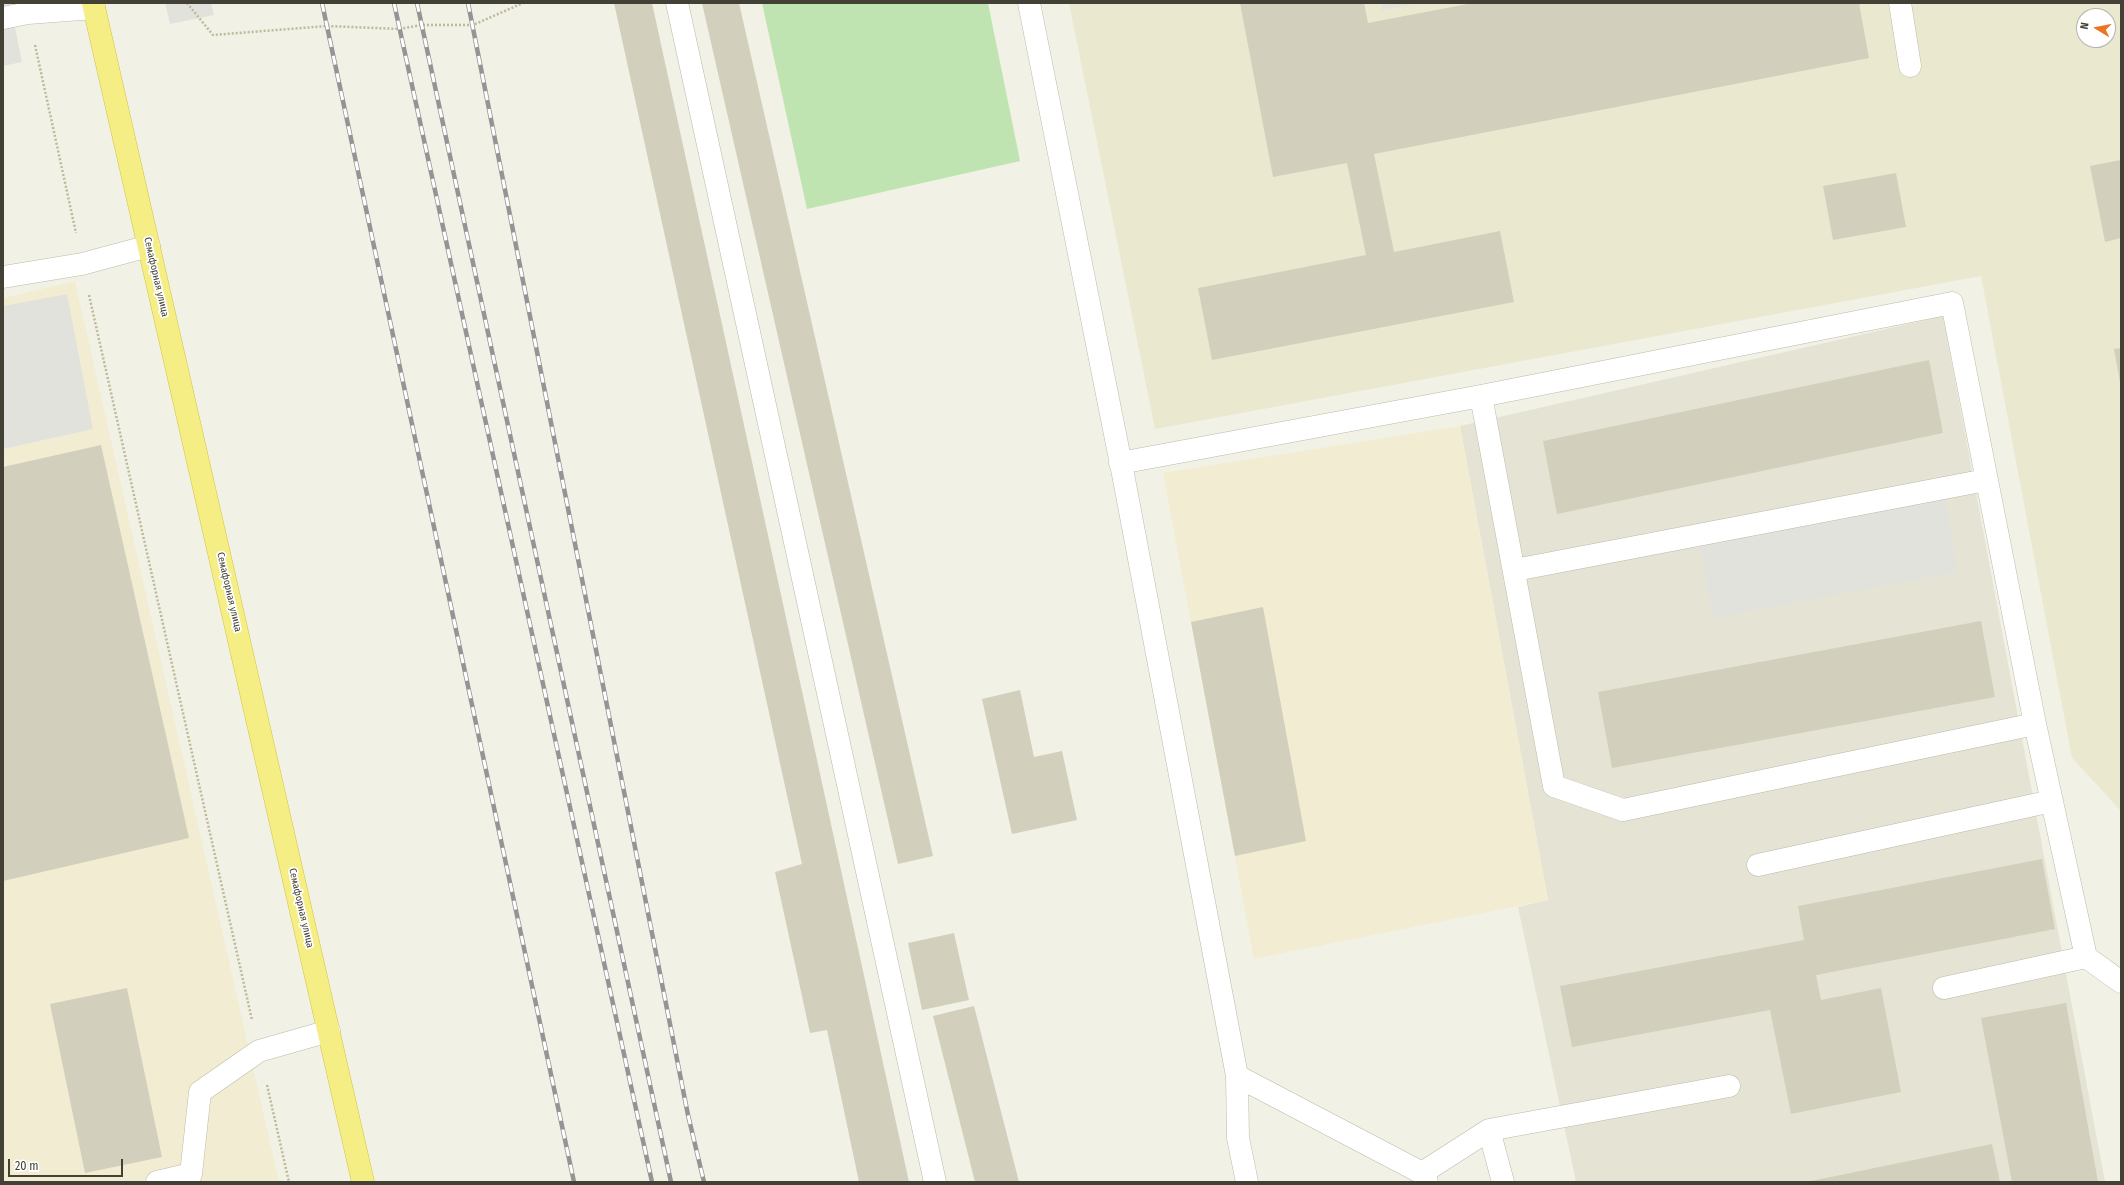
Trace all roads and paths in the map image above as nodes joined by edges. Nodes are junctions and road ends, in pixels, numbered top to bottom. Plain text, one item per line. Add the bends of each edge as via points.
1 (187, 3) edge
2 (523, 3) edge
3 (677, 3) edge
4 (1029, 3) edge
5 (1900, 3) edge
6 (94, 5) edge
7 (28, 13) junction
8 (3, 18) edge
9 (1910, 66) dead end
10 (149, 246) junction
11 (82, 264) junction
12 (3, 277) edge
13 (1482, 396) junction
14 (1120, 463) junction
15 (1986, 480) junction
16 (1515, 570) junction
17 (2035, 724) junction
18 (2052, 801) junction
19 (1758, 865) dead end
20 (2086, 957) junction
21 (2121, 982) edge
22 (1944, 988) dead end
23 (329, 1031) junction
24 (259, 1051) junction
25 (1236, 1076) junction
26 (1729, 1086) dead end
27 (1489, 1130) junction
28 (1425, 1177) edge
29 (157, 1182) edge
30 (289, 1182) edge
31 (363, 1182) edge
32 (935, 1182) edge
33 (1247, 1182) edge
34 (1503, 1182) edge

1 - 2 path via 213,35 327,26 399,29 422,25 473,25
3 - 32 lane
4 - 14 lane
5 - 9 lane
6 - 7 lane
6 - 10 highway, Семафорная улица
7 - 8 lane
7 - 11 path
10 - 11 lane
10 - 23 highway, Семафорная улица
11 - 12 lane
11 - 24 path
13 - 14 lane
13 - 15 lane via 1952,303
13 - 16 lane
14 - 25 lane
15 - 16 lane
15 - 17 lane
16 - 17 lane via 1554,786 1623,810
17 - 18 lane
18 - 19 lane
18 - 20 lane
20 - 21 lane
20 - 22 lane
23 - 24 lane
23 - 31 highway, Семафорная улица
24 - 29 lane via 200,1092 191,1174
24 - 30 path
25 - 28 lane
25 - 33 lane via 1238,1138
26 - 27 lane
27 - 28 lane
27 - 34 lane

